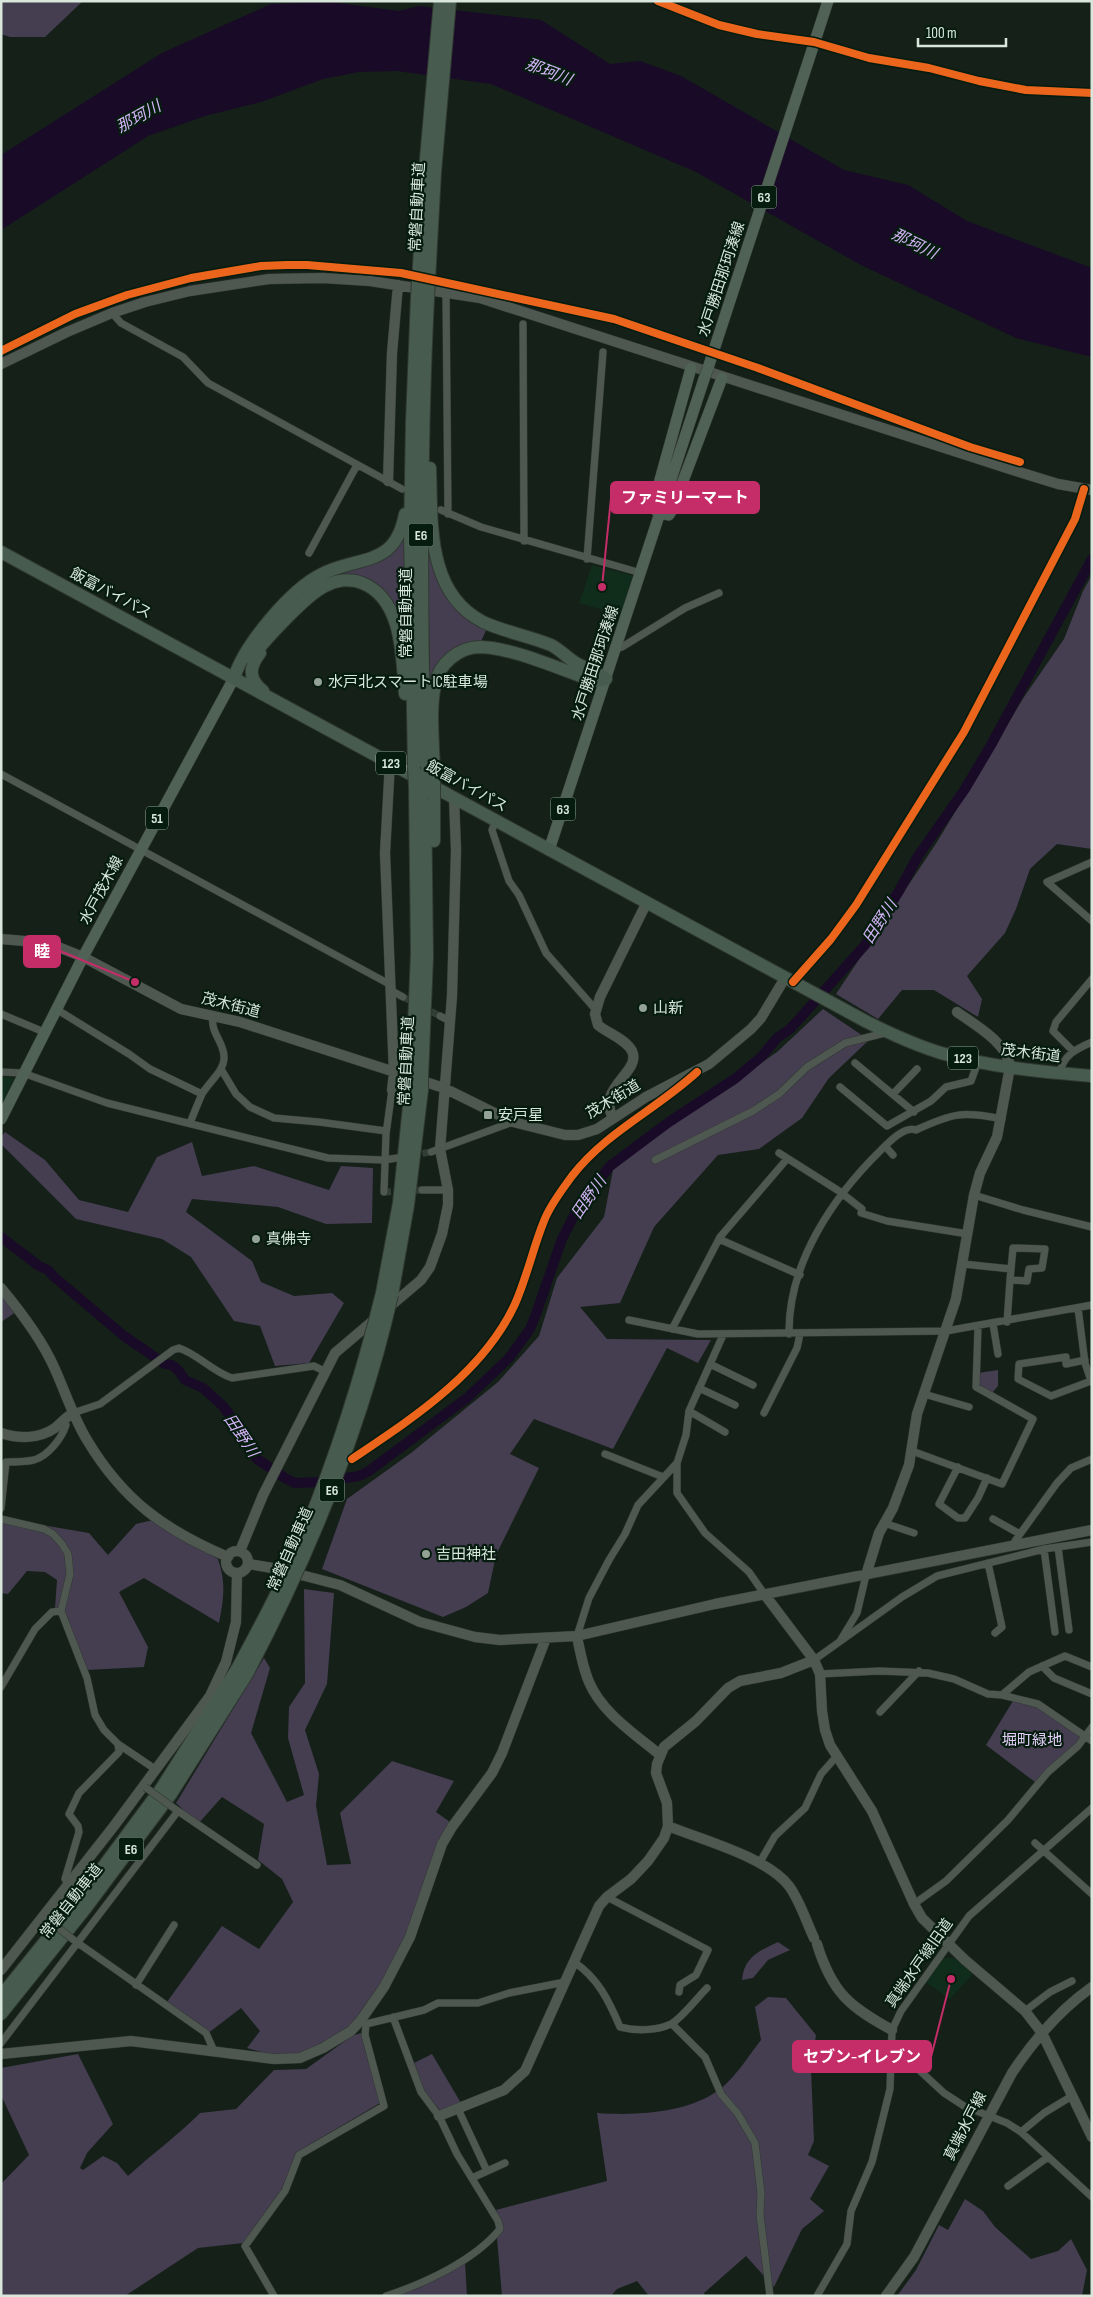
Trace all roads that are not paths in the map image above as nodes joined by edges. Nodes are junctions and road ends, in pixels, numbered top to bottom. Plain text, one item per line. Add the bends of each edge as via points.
1 (440, 1) edge
2 (450, 1) edge
3 (828, 1) edge
4 (398, 285) junction
5 (446, 293) junction
6 (422, 298) junction
7 (112, 314) junction
8 (422, 319) junction
9 (523, 324) dead end
10 (603, 352) dead end
11 (1, 364) edge
12 (691, 368) junction
13 (722, 378) junction
14 (357, 465) junction
15 (388, 481) junction
16 (402, 489) dead end
17 (1092, 490) edge
18 (661, 513) junction
19 (524, 541) junction
20 (1, 552) edge
21 (309, 553) dead end
22 (587, 559) junction
23 (641, 573) junction
24 (719, 593) dead end
25 (264, 644) junction
26 (616, 649) junction
27 (234, 678) junction
28 (606, 679) junction
29 (268, 696) junction
30 (390, 762) junction
31 (420, 770) junction
32 (1, 774) edge
33 (421, 791) junction
34 (454, 798) junction
35 (496, 820) junction
36 (140, 849) junction
37 (550, 850) junction
38 (1092, 862) edge
39 (646, 904) junction
40 (1092, 921) edge
41 (1, 939) edge
42 (83, 957) junction
43 (785, 978) junction
44 (1092, 979) edge
45 (391, 988) junction
46 (403, 997) tunnel mouth
47 (56, 1009) junction
48 (596, 1010) junction
49 (957, 1012) dead end
50 (1, 1014) edge
51 (440, 1016) tunnel mouth
52 (213, 1017) junction
53 (450, 1021) junction
54 (44, 1032) junction
55 (887, 1032) junction
56 (1092, 1042) edge
57 (1073, 1051) junction
58 (978, 1062) junction
59 (855, 1063) dead end
60 (1010, 1067) junction
61 (221, 1069) junction
62 (917, 1069) dead end
63 (1, 1072) edge
64 (394, 1073) junction
65 (1060, 1073) junction
66 (23, 1074) junction
67 (1092, 1076) edge
68 (416, 1078) junction
69 (840, 1087) dead end
70 (444, 1088) junction
71 (392, 1090) joint
72 (202, 1094) junction
73 (893, 1094) junction
74 (914, 1112) junction
75 (613, 1118) junction
76 (1, 1119) edge
77 (1002, 1119) junction
78 (513, 1122) junction
79 (190, 1123) junction
80 (386, 1131) junction
81 (885, 1146) junction
82 (436, 1151) junction
83 (779, 1153) dead end
84 (893, 1155) dead end
85 (396, 1158) dead end
86 (787, 1159) junction
87 (384, 1160) junction
88 (655, 1160) dead end
89 (422, 1190) tunnel mouth
90 (448, 1190) junction
91 (384, 1192) dead end
92 (842, 1194) junction
93 (974, 1195) junction
94 (1092, 1227) edge
95 (968, 1234) junction
96 (719, 1239) junction
97 (963, 1264) junction
98 (1011, 1269) junction
99 (800, 1274) junction
100 (1010, 1280) junction
101 (1, 1288) edge
102 (1092, 1305) edge
103 (1078, 1308) junction
104 (629, 1320) dead end
105 (1007, 1322) junction
106 (992, 1324) junction
107 (978, 1327) junction
108 (672, 1329) junction
109 (946, 1331) junction
110 (789, 1334) junction
111 (800, 1334) junction
112 (723, 1335) junction
113 (998, 1354) dead end
114 (1085, 1360) junction
115 (710, 1364) junction
116 (326, 1372) junction
117 (753, 1385) dead end
118 (699, 1388) junction
119 (924, 1394) junction
120 (735, 1405) dead end
121 (969, 1407) dead end
122 (689, 1411) junction
123 (764, 1412) dead end
124 (73, 1413) junction
125 (62, 1421) junction
126 (725, 1432) dead end
127 (1, 1433) edge
128 (912, 1451) junction
129 (605, 1454) dead end
130 (1092, 1459) edge
131 (677, 1463) junction
132 (958, 1467) junction
133 (663, 1477) junction
134 (987, 1478) junction
135 (1, 1508) edge
136 (1, 1519) edge
137 (994, 1519) dead end
138 (884, 1523) junction
139 (1092, 1530) edge
140 (914, 1533) dead end
141 (1020, 1534) junction
142 (1092, 1542) edge
143 (1015, 1545) junction
144 (1058, 1547) junction
145 (1044, 1549) junction
146 (240, 1552) junction
147 (228, 1557) junction
148 (988, 1563) junction
149 (249, 1564) junction
150 (237, 1574) junction
151 (866, 1575) junction
152 (766, 1595) junction
153 (61, 1611) junction
154 (1069, 1630) dead end
155 (1055, 1632) dead end
156 (996, 1633) dead end
157 (577, 1636) junction
158 (546, 1638) junction
159 (836, 1645) junction
160 (814, 1660) junction
161 (1042, 1666) junction
162 (1092, 1667) edge
163 (919, 1671) junction
164 (242, 1672) junction
165 (820, 1674) junction
166 (1, 1687) edge
167 (1092, 1694) edge
168 (1002, 1695) junction
169 (880, 1712) dead end
170 (1092, 1727) edge
171 (1089, 1739) edge
172 (118, 1744) junction
173 (660, 1755) junction
174 (836, 1757) junction
175 (155, 1769) junction
176 (144, 1787) junction
177 (1092, 1808) edge
178 (176, 1810) junction
179 (668, 1826) junction
180 (1035, 1843) dead end
181 (1044, 1851) junction
182 (760, 1862) junction
183 (257, 1865) dead end
184 (68, 1884) junction
185 (1092, 1894) edge
186 (607, 1897) junction
187 (914, 1904) junction
188 (45, 1917) junction
189 (174, 1925) dead end
190 (76, 1942) junction
191 (948, 1944) junction
192 (574, 1962) junction
193 (1, 1970) edge
194 (1072, 1981) dead end
195 (565, 1982) junction
196 (136, 1985) junction
197 (1092, 1987) edge
198 (707, 1988) dead end
199 (679, 1992) dead end
200 (1, 1996) edge
201 (1024, 2011) junction
202 (1, 2014) edge
203 (393, 2017) junction
204 (364, 2022) junction
205 (672, 2024) junction
206 (892, 2030) junction
207 (1042, 2033) junction
208 (1, 2044) edge
209 (892, 2045) junction
210 (214, 2051) junction
211 (1, 2054) edge
212 (1072, 2096) junction
213 (458, 2109) junction
214 (988, 2115) junction
215 (439, 2116) junction
216 (1087, 2119) edge
217 (1022, 2132) junction
218 (1092, 2137) edge
219 (1048, 2157) junction
220 (505, 2163) dead end
221 (487, 2171) junction
222 (472, 2178) junction
223 (1008, 2186) dead end
224 (1092, 2197) edge
225 (820, 2295) edge
226 (274, 2296) edge
227 (386, 2296) edge
228 (770, 2296) edge
229 (886, 2296) edge

1 - 6 highway, 常磐自動車道 / E6, bridge via 425,170
2 - 6 highway, 常磐自動車道 / E6, bridge
3 - 18 main road, 水戸勝田那珂湊線 / 63
4 - 5 street
4 - 7 street via 323,278 247,281 145,302
4 - 15 street via 392,353
5 - 12 street via 480,298 524,311
5 - 19 street via 444,512 480,528
6 - 8 highway, 常磐自動車道 / E6
7 - 11 street
7 - 14 street via 122,323 183,357 208,383
8 - 27 highway via 409,372 405,514 400,534 385,552 369,560 328,571 296,593 268,622 237,667
8 - 28 highway via 433,535 445,582 462,607 482,621 552,646
8 - 31 highway, 常磐自動車道 / E6
9 - 19 street
10 - 22 street
12 - 13 street
12 - 18 main road via 653,505
13 - 17 street via 1034,477
13 - 18 main road via 672,510 669,514
14 - 15 street
14 - 21 street
15 - 16 street
18 - 23 main road, 水戸勝田那珂湊線 / 63
19 - 22 street
20 - 27 highway, 飯富バイパス / 123
22 - 23 street
23 - 26 main road, 水戸勝田那珂湊線 / 63
24 - 26 street via 685,608
25 - 27 highway
25 - 29 highway via 251,672 253,681
25 - 31 highway via 311,596 330,583 358,581 378,593 388,607 398,634
26 - 28 main road, 水戸勝田那珂湊線 / 63
27 - 29 highway, 飯富バイパス / 123
27 - 36 main road, 水戸茂木線 / 51
28 - 31 highway via 594,681 498,650 480,647 460,652 443,666 435,684
28 - 37 main road, 水戸勝田那珂湊線 / 63
29 - 30 highway, 飯富バイパス / 123
30 - 34 highway, 飯富バイパス / 123
30 - 45 street via 386,853
31 - 33 highway, bridge
31 - 33 highway
32 - 36 street
33 - 68 highway
33 - 68 highway, 常磐自動車道 / E6 via 431,1002
34 - 35 highway, 飯富バイパス / 123
34 - 53 street via 456,850
35 - 37 highway, 飯富バイパス / 123
35 - 48 street via 492,830 509,880 546,953
36 - 42 main road, 水戸茂木線 / 51
36 - 45 street
37 - 39 highway, 飯富バイパス / 123
38 - 40 street via 1048,882
39 - 43 highway, 飯富バイパス / 123
39 - 48 street
41 - 42 street, 茂木街道 via 36,942
42 - 47 main road, 水戸茂木線 / 51
42 - 52 street, 茂木街道 via 181,1010
43 - 55 highway, 茂木街道 / 123
43 - 75 street, 茂木街道 via 761,1018 715,1059
44 - 57 street via 1056,1022 1053,1031
45 - 46 street
45 - 64 street
47 - 54 main road, 水戸茂木線 / 51
47 - 72 street via 150,1069
48 - 75 street via 598,1025 628,1046 633,1055 631,1064 610,1096
49 - 60 street via 1005,1052
50 - 54 street
51 - 53 street
52 - 61 street via 212,1026 224,1054
52 - 64 street, 茂木街道 via 240,1022
53 - 70 street
54 - 66 main road, 水戸茂木線 / 51
55 - 58 highway, 茂木街道 / 123 via 941,1053
55 - 88 street via 845,1043 806,1067 779,1094 753,1111
56 - 57 street
57 - 65 street via 1062,1063
58 - 60 highway, 茂木街道 / 123
58 - 74 street via 971,1081 946,1087
59 - 73 street
60 - 65 highway, 茂木街道 / 123
60 - 77 street
61 - 72 street
61 - 80 street via 236,1094 250,1107 274,1118
62 - 73 street
63 - 66 street
64 - 70 street, 茂木街道
64 - 71 street
65 - 67 highway, 茂木街道 / 123
66 - 76 main road, 水戸茂木線 / 51
66 - 79 street via 107,1103
68 - 164 highway, 常磐自動車道 / E6, bridge via 408,1205 387,1294 383,1336 356,1427 322,1517 277,1617
69 - 74 street via 887,1126
70 - 78 street, 茂木街道
70 - 82 street
71 - 80 street
72 - 79 street
73 - 74 street
75 - 78 street, 茂木街道 via 578,1135 550,1133
77 - 81 street via 972,1113 942,1118 916,1130 904,1131
77 - 93 street
78 - 82 street
79 - 87 street via 328,1158
80 - 87 street
81 - 84 street
81 - 92 street
82 - 90 street
83 - 86 street
85 - 87 street
86 - 92 street
86 - 96 street
87 - 91 street
89 - 90 street
90 - 116 street via 447,1216 430,1268 411,1290 336,1353
92 - 95 street via 862,1209 861,1213 887,1221
92 - 99 street via 816,1233
93 - 94 street
93 - 95 street
95 - 97 street
96 - 99 street
96 - 108 street
97 - 98 street
97 - 109 street
98 - 100 street
98 - 100 street via 1013,1248 1045,1249 1042,1268 1029,1269 1027,1281
99 - 110 street via 791,1302
100 - 105 street
101 - 124 street via 19,1309 49,1356
102 - 103 street
103 - 105 street
103 - 114 street
104 - 108 street
105 - 106 street
106 - 107 street
106 - 113 street
107 - 109 street
107 - 134 street via 976,1387 1033,1419 1002,1484
108 - 112 street
109 - 111 street
109 - 119 street
110 - 111 street
110 - 112 street
111 - 123 street via 797,1348
112 - 115 street
114 - 114 street via 1091,1381 1050,1396 1018,1380 1019,1364 1066,1357 1066,1364
115 - 117 street
115 - 118 street
116 - 124 street via 314,1366 232,1378 179,1348 100,1404
116 - 146 street via 266,1488
118 - 120 street
118 - 122 street
119 - 121 street
119 - 128 street via 917,1414
122 - 126 street
122 - 131 street
124 - 125 street
124 - 147 street via 101,1462 148,1513 174,1532
125 - 127 street via 34,1436 16,1437
125 - 135 street via 66,1425 64,1430 43,1456 35,1460 6,1462
128 - 132 street
128 - 138 street
129 - 133 street
130 - 141 street via 1071,1468
131 - 133 street
131 - 152 street via 677,1493 682,1503 714,1542 749,1572
132 - 134 street
132 - 134 street via 939,1504 958,1518 965,1518
133 - 157 street via 638,1505 590,1598
136 - 153 street via 44,1529 62,1544 68,1554 70,1574
137 - 141 street
138 - 140 street
138 - 151 street
139 - 143 street
141 - 143 street
142 - 144 street
143 - 151 street
144 - 145 street
144 - 154 street
145 - 148 street
145 - 155 street
146 - 147 street
146 - 149 street via 246,1555
147 - 150 street via 227,1567
148 - 156 street via 1002,1627
148 - 159 street via 937,1576
149 - 150 street via 246,1570
149 - 158 street via 340,1585 420,1622 475,1637 500,1640
150 - 175 street via 236,1622 226,1662 210,1696
151 - 152 street
151 - 159 street via 857,1613
152 - 157 street
152 - 160 street
153 - 166 street via 52,1612 35,1629
153 - 172 street via 87,1678 95,1715
157 - 158 street
157 - 173 street via 587,1676 600,1701
158 - 204 street via 499,1759 442,1844 410,1937
159 - 160 street
160 - 165 street
160 - 173 street via 781,1673 740,1681 728,1688 696,1721 664,1747
161 - 162 street via 1065,1656
161 - 167 street via 1054,1678
161 - 168 street via 1020,1678
163 - 165 street
163 - 168 street via 954,1679 988,1694
163 - 169 street
164 - 200 highway, 常磐自動車道 / E6 via 156,1797
164 - 202 highway, 常磐自動車道 / E6 via 207,1740 154,1818
165 - 174 street via 825,1730
168 - 171 street via 1038,1704
170 - 171 street
171 - 187 street via 1048,1772 1008,1820 946,1882
172 - 175 street
172 - 184 street via 119,1752 79,1793 69,1814 79,1832 65,1879
173 - 179 street via 656,1773 667,1803
174 - 182 street via 821,1774 805,1808 775,1836
174 - 187 street via 872,1811
175 - 176 street
176 - 178 street, bridge
176 - 184 street
177 - 181 street, 真端水戸線旧道
178 - 183 street
178 - 190 street
179 - 182 street
179 - 186 street via 648,1861
180 - 181 street
181 - 185 street
181 - 191 street, 真端水戸線旧道 via 977,1908
182 - 206 street via 789,1886 832,1983 858,2010
184 - 188 street
186 - 192 street via 594,1915
186 - 199 street via 708,1950 696,1975 680,1985
187 - 191 street via 922,1918
188 - 190 street, bridge
188 - 193 street
189 - 196 street
190 - 196 street
190 - 208 street
191 - 201 street
191 - 206 street, 真端水戸線旧道 via 901,2011
192 - 195 street
192 - 205 street via 588,1971 607,1995 620,2027 648,2029
194 - 201 street
195 - 203 street via 478,2003 438,2003 424,2010
195 - 213 street via 524,2071 504,2090
196 - 210 street via 206,2033
197 - 207 street, 真端水戸線
198 - 205 street
201 - 207 street
203 - 204 street
203 - 215 street via 421,2092
204 - 210 street via 300,2058 274,2059
204 - 226 street via 384,2106 299,2155 285,2191 245,2246
205 - 228 street via 705,2057 721,2094 738,2114 755,2143
206 - 209 street, 真端水戸線旧道
207 - 212 street
207 - 214 street, 真端水戸線 via 1012,2073
209 - 214 street via 944,2093 964,2106
209 - 225 street, 真端水戸線旧道 via 888,2103 872,2162 851,2211 847,2244
210 - 211 street via 130,2041
212 - 216 street
212 - 217 street via 1044,2113
213 - 215 street
213 - 221 street
214 - 217 street
214 - 229 street, 真端水戸線 via 914,2257
215 - 222 street
216 - 218 street
217 - 219 street
219 - 223 street
219 - 224 street
220 - 221 street
221 - 222 street
222 - 227 street via 500,2229 492,2239 418,2286

